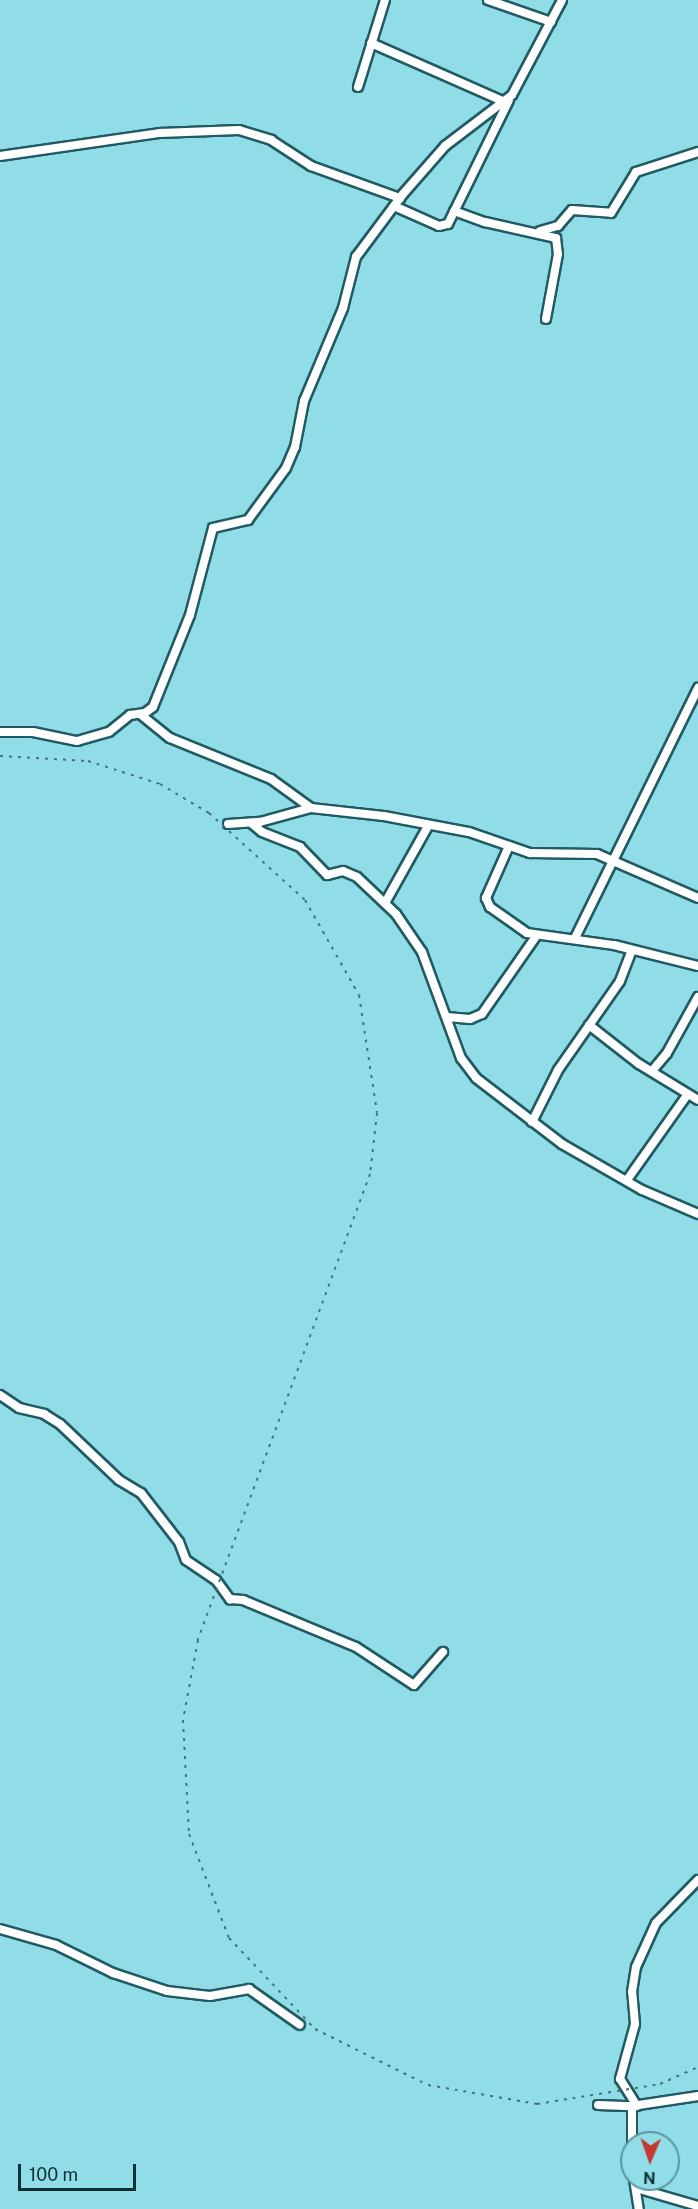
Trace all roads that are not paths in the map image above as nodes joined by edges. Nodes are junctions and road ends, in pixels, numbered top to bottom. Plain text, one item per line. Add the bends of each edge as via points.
1 (385, 0) edge
2 (488, 0) edge
3 (562, 0) edge
4 (551, 22) junction
5 (371, 44) junction
6 (358, 87) dead end
7 (512, 95) junction
8 (505, 102) junction
9 (698, 152) edge
10 (0, 156) edge
11 (400, 198) junction
12 (394, 206) junction
13 (454, 211) junction
14 (540, 231) junction
15 (546, 319) dead end
16 (698, 688) edge
17 (140, 714) junction
18 (0, 732) edge
19 (311, 808) junction
20 (251, 823) junction
21 (228, 824) dead end
22 (428, 826) junction
23 (509, 846) junction
24 (612, 859) junction
25 (698, 898) edge
26 (385, 903) junction
27 (537, 935) junction
28 (575, 938) junction
29 (632, 950) junction
30 (698, 966) edge
31 (698, 997) edge
32 (447, 1017) junction
33 (589, 1025) junction
34 (652, 1071) junction
35 (673, 1084) junction
36 (688, 1094) junction
37 (698, 1100) edge
38 (678, 1108) junction
39 (532, 1122) junction
40 (627, 1180) junction
41 (698, 1214) edge
42 (0, 1395) edge
43 (443, 1652) dead end
44 (698, 1880) edge
45 (0, 1929) edge
46 (300, 2025) dead end
47 (698, 2097) edge
48 (598, 2105) dead end
49 (635, 2106) junction
50 (634, 2131) edge
51 (636, 2191) edge
52 (656, 2191) edge
53 (698, 2205) edge
54 (639, 2209) edge

1 - 5 street
2 - 4 street
3 - 4 street
4 - 7 street
5 - 6 street
5 - 8 street
7 - 8 street
7 - 13 street
8 - 11 street via 446,146
9 - 14 street via 636,172 611,213 572,210 558,226
10 - 11 street via 160,133 247,131 271,140 311,166
11 - 12 street
12 - 13 street via 439,226 448,224
12 - 17 street via 354,264 343,308 304,401 295,447 286,468 248,520 214,526 190,615 160,695 150,711
13 - 14 street via 485,222
14 - 15 street via 556,238 558,245
16 - 24 street
17 - 18 street via 130,715 109,732 77,741 33,732
17 - 19 street via 170,738 270,779
19 - 20 street
19 - 22 street via 384,816
20 - 21 street
20 - 26 street via 262,832 300,847 327,875 343,871 357,877
22 - 23 street via 469,832
22 - 26 street
23 - 24 street via 540,854 578,851
23 - 27 street via 487,893 487,902 527,933
24 - 25 street
24 - 28 street
26 - 32 street via 422,952
27 - 28 street
27 - 32 street via 482,1014 470,1019
28 - 29 street
29 - 30 street
29 - 33 street via 620,981
31 - 34 street via 667,1053
32 - 39 street via 461,1058 476,1078
33 - 34 street
33 - 39 street via 558,1070
34 - 35 street
35 - 36 street
35 - 38 street
36 - 37 street
36 - 38 street
38 - 40 street
39 - 40 street
40 - 41 street
42 - 43 street via 19,1408 44,1414 60,1424 119,1480 141,1493 179,1542 186,1560 216,1580 231,1599 243,1600 356,1647 414,1685
44 - 49 street via 656,1923 636,1966 632,1992 635,2024 620,2079
45 - 46 street via 56,1946 113,1973 167,1991 210,1996 249,1989
47 - 49 street
48 - 49 street
49 - 50 street
51 - 54 street
52 - 53 street

